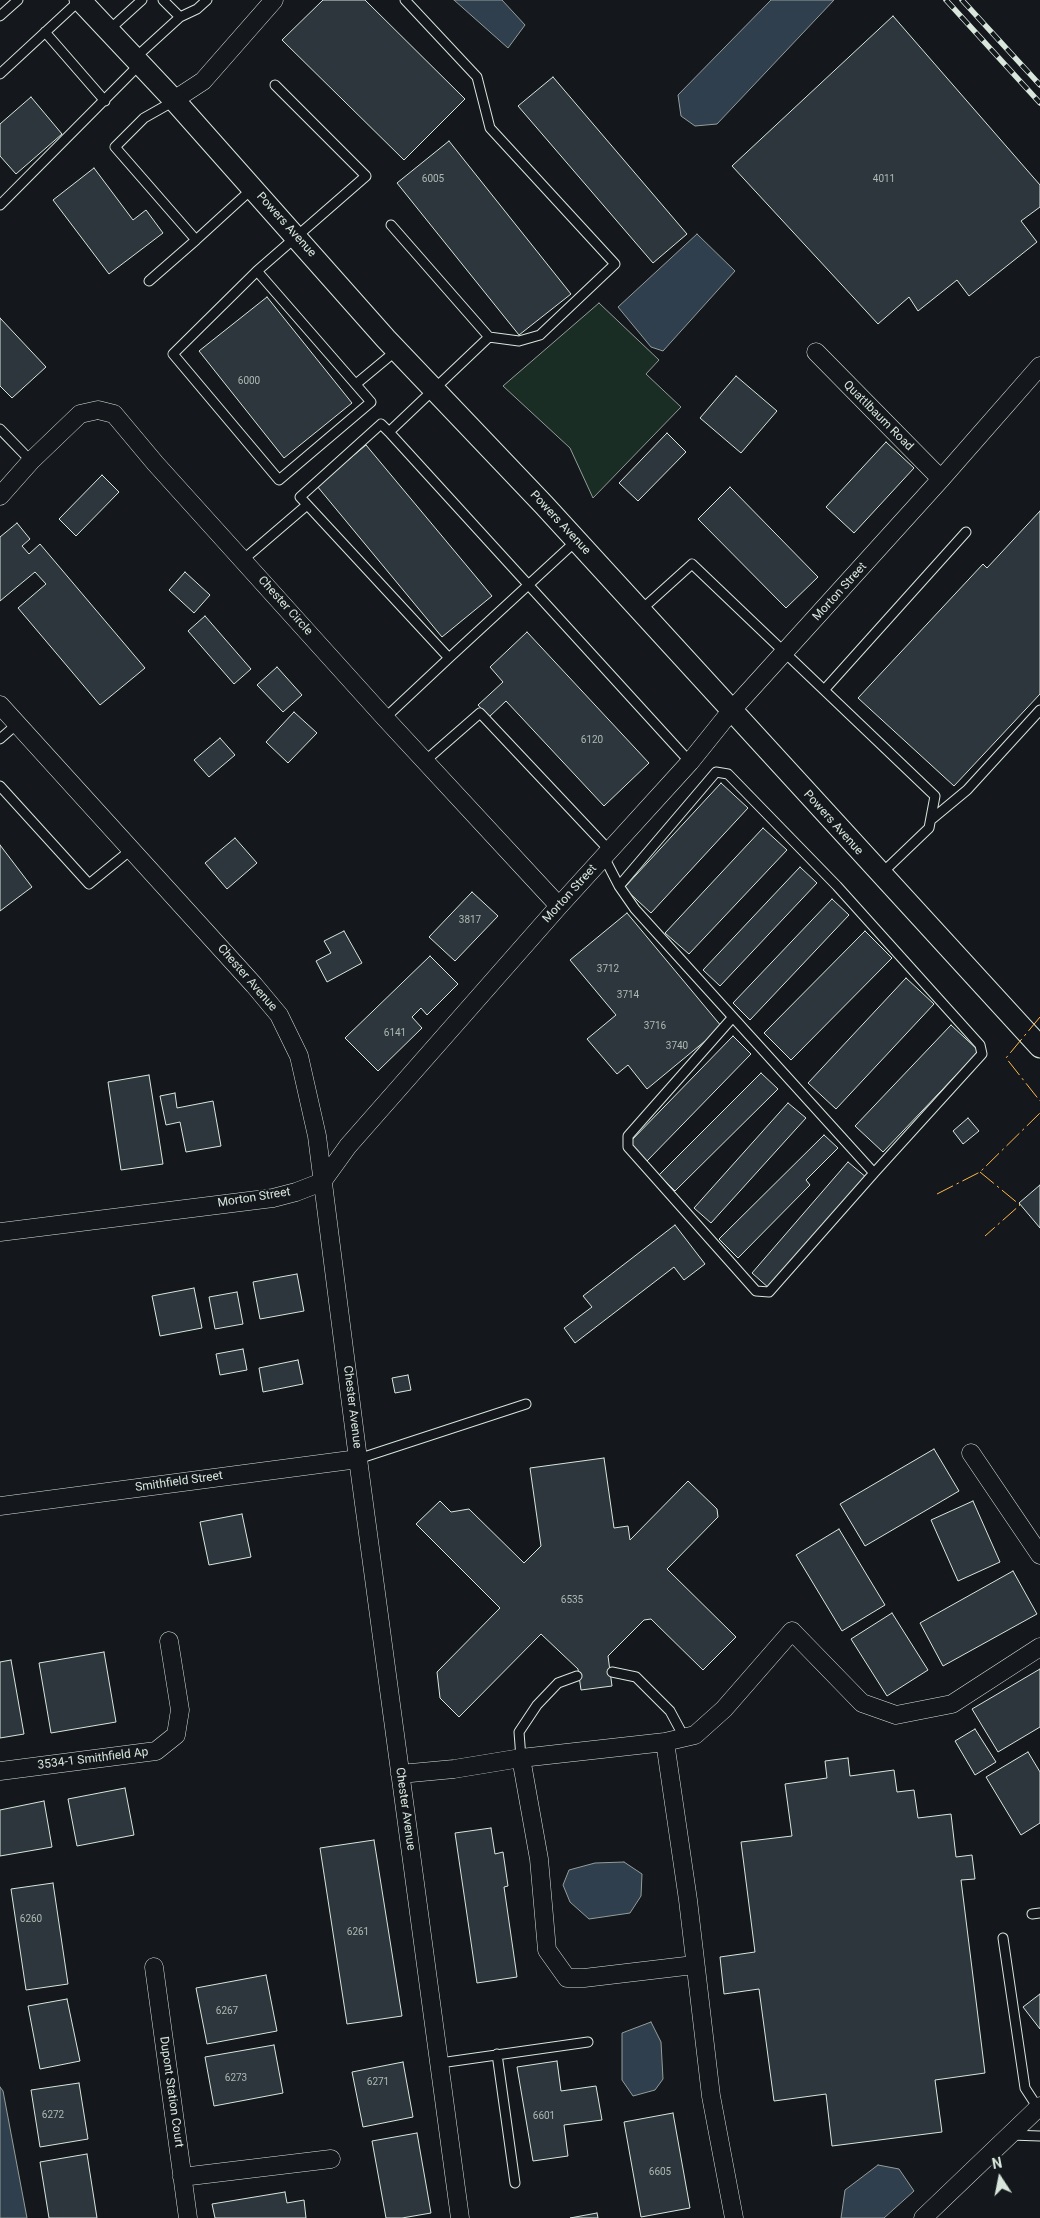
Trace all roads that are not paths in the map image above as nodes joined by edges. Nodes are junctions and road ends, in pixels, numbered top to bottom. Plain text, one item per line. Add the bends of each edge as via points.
1 (18, 0) edge
2 (80, 0) edge
3 (142, 0) edge
4 (163, 0) edge
5 (207, 0) edge
6 (274, 0) edge
7 (405, 0) edge
8 (0, 16) edge
9 (180, 17) junction
10 (109, 30) junction
11 (45, 32) junction
12 (137, 61) junction
13 (0, 74) edge
14 (276, 85) dead end
15 (174, 100) junction
16 (105, 101) junction
17 (253, 188) junction
18 (0, 205) edge
19 (391, 226) dead end
20 (297, 237) junction
21 (196, 240) junction
22 (257, 271) junction
23 (149, 281) dead end
24 (489, 337) junction
25 (396, 350) junction
26 (816, 352) dead end
27 (1040, 366) edge
28 (356, 384) junction
29 (433, 389) junction
30 (0, 430) edge
31 (389, 432) junction
32 (31, 461) junction
33 (941, 479) junction
34 (0, 496) edge
35 (307, 506) junction
36 (966, 532) dead end
37 (576, 541) junction
38 (244, 559) junction
39 (529, 586) junction
40 (640, 611) junction
41 (784, 654) junction
42 (449, 658) junction
43 (825, 689) junction
44 (0, 705) edge
45 (1040, 710) edge
46 (731, 711) junction
47 (385, 718) junction
48 (17, 724) junction
49 (0, 739) edge
50 (425, 761) junction
51 (690, 762) junction
52 (0, 786) edge
53 (932, 819) junction
54 (132, 849) junction
55 (607, 854) junction
56 (880, 874) junction
57 (620, 886) junction
58 (559, 906) junction
59 (733, 1017) junction
60 (1040, 1047) edge
61 (874, 1173) junction
62 (322, 1182) junction
63 (0, 1232) edge
64 (526, 1404) dead end
65 (971, 1453) dead end
66 (358, 1459) junction
67 (0, 1506) edge
68 (1040, 1555) edge
69 (169, 1641) dead end
70 (1040, 1646) edge
71 (612, 1672) dead end
72 (577, 1676) dead end
73 (684, 1737) junction
74 (665, 1742) junction
75 (521, 1758) junction
76 (0, 1771) edge
77 (400, 1774) junction
78 (1003, 1938) dead end
79 (694, 1965) junction
80 (154, 1967) dead end
81 (588, 2042) dead end
82 (497, 2054) junction
83 (440, 2063) junction
84 (1039, 2107) edge
85 (1010, 2135) junction
86 (1040, 2136) edge
87 (331, 2159) dead end
88 (182, 2177) junction
89 (515, 2182) dead end
90 (188, 2218) edge
91 (460, 2218) edge
92 (734, 2218) edge
93 (922, 2218) edge

1 - 8 lane
2 - 10 street, Powers Avenue
2 - 11 lane
3 - 10 lane
4 - 9 lane
5 - 9 lane
6 - 15 street via 203,81
7 - 24 lane via 477,77 490,128 615,264 540,335 519,341
9 - 12 lane
10 - 12 street, Powers Avenue
11 - 13 lane
11 - 16 lane
12 - 15 street, Powers Avenue
12 - 16 lane
14 - 20 lane via 366,176
15 - 17 street, Powers Avenue
15 - 21 lane via 144,118 115,147
16 - 18 lane
17 - 20 street, Powers Avenue
17 - 21 lane
19 - 24 lane
20 - 22 lane
20 - 25 street, Powers Avenue
21 - 23 lane
22 - 28 lane
22 - 28 lane via 173,354 278,480 371,402
24 - 29 lane
25 - 28 lane
25 - 29 street, Powers Avenue
26 - 33 street, Quattlbaum Road
27 - 33 street, Morton Street
29 - 31 lane
29 - 37 street, Powers Avenue
30 - 32 lane
31 - 35 lane via 381,424 300,497
31 - 39 lane
32 - 34 street, Chester Circle
32 - 38 street, Chester Circle via 80,414 98,410 114,414
33 - 41 street, Morton Street
35 - 38 lane
35 - 42 lane
36 - 43 lane
37 - 39 lane
37 - 40 street, Powers Avenue
38 - 47 street, Chester Circle
39 - 42 lane
39 - 51 lane
40 - 41 lane via 692,564
40 - 46 street, Powers Avenue
41 - 43 lane
41 - 46 street, Morton Street
42 - 47 lane
43 - 53 lane via 935,796
44 - 48 street, Chester Avenue
45 - 53 lane via 967,790
46 - 51 street, Morton Street
46 - 56 street, Powers Avenue
47 - 50 street, Chester Circle
48 - 49 lane
48 - 54 street, Chester Avenue
50 - 55 lane via 480,713
50 - 58 street, Chester Circle
51 - 55 street, Morton Street
52 - 54 lane via 89,884
53 - 56 lane via 929,828
54 - 62 street, Chester Avenue via 279,1015 299,1056 304,1075 318,1136
55 - 57 lane
55 - 58 street, Morton Street
56 - 60 street, Powers Avenue
57 - 59 lane via 635,909
57 - 61 lane via 716,772 728,774 837,886 980,1045 982,1054
58 - 62 street, Morton Street via 348,1146
59 - 61 lane
59 - 61 lane via 628,1136 628,1147 756,1291 769,1292
62 - 63 street, Morton Street via 273,1198
62 - 66 street, Chester Avenue
64 - 66 lane
65 - 68 street
66 - 67 street, Smithfield Street
66 - 77 street, Chester Avenue
69 - 76 street, 3534-1 Smithfield Ap via 180,1710 176,1735 156,1751
70 - 73 street via 952,1704 896,1715 862,1702 792,1632 724,1709 695,1735
71 - 73 lane via 636,1677 670,1711
72 - 75 lane via 558,1683 537,1705 519,1732
73 - 74 street
74 - 75 street
74 - 79 street
75 - 77 street
75 - 79 street via 539,1859 547,1950 567,1978
77 - 83 street, Chester Avenue
78 - 84 lane via 1025,2088
79 - 92 street via 711,2096
80 - 88 street, Dupont Station Court
81 - 82 lane
82 - 83 lane
82 - 89 lane
83 - 91 street, Chester Avenue
84 - 85 street
85 - 86 lane
85 - 93 street
87 - 88 street
88 - 90 street, Dupont Station Court

